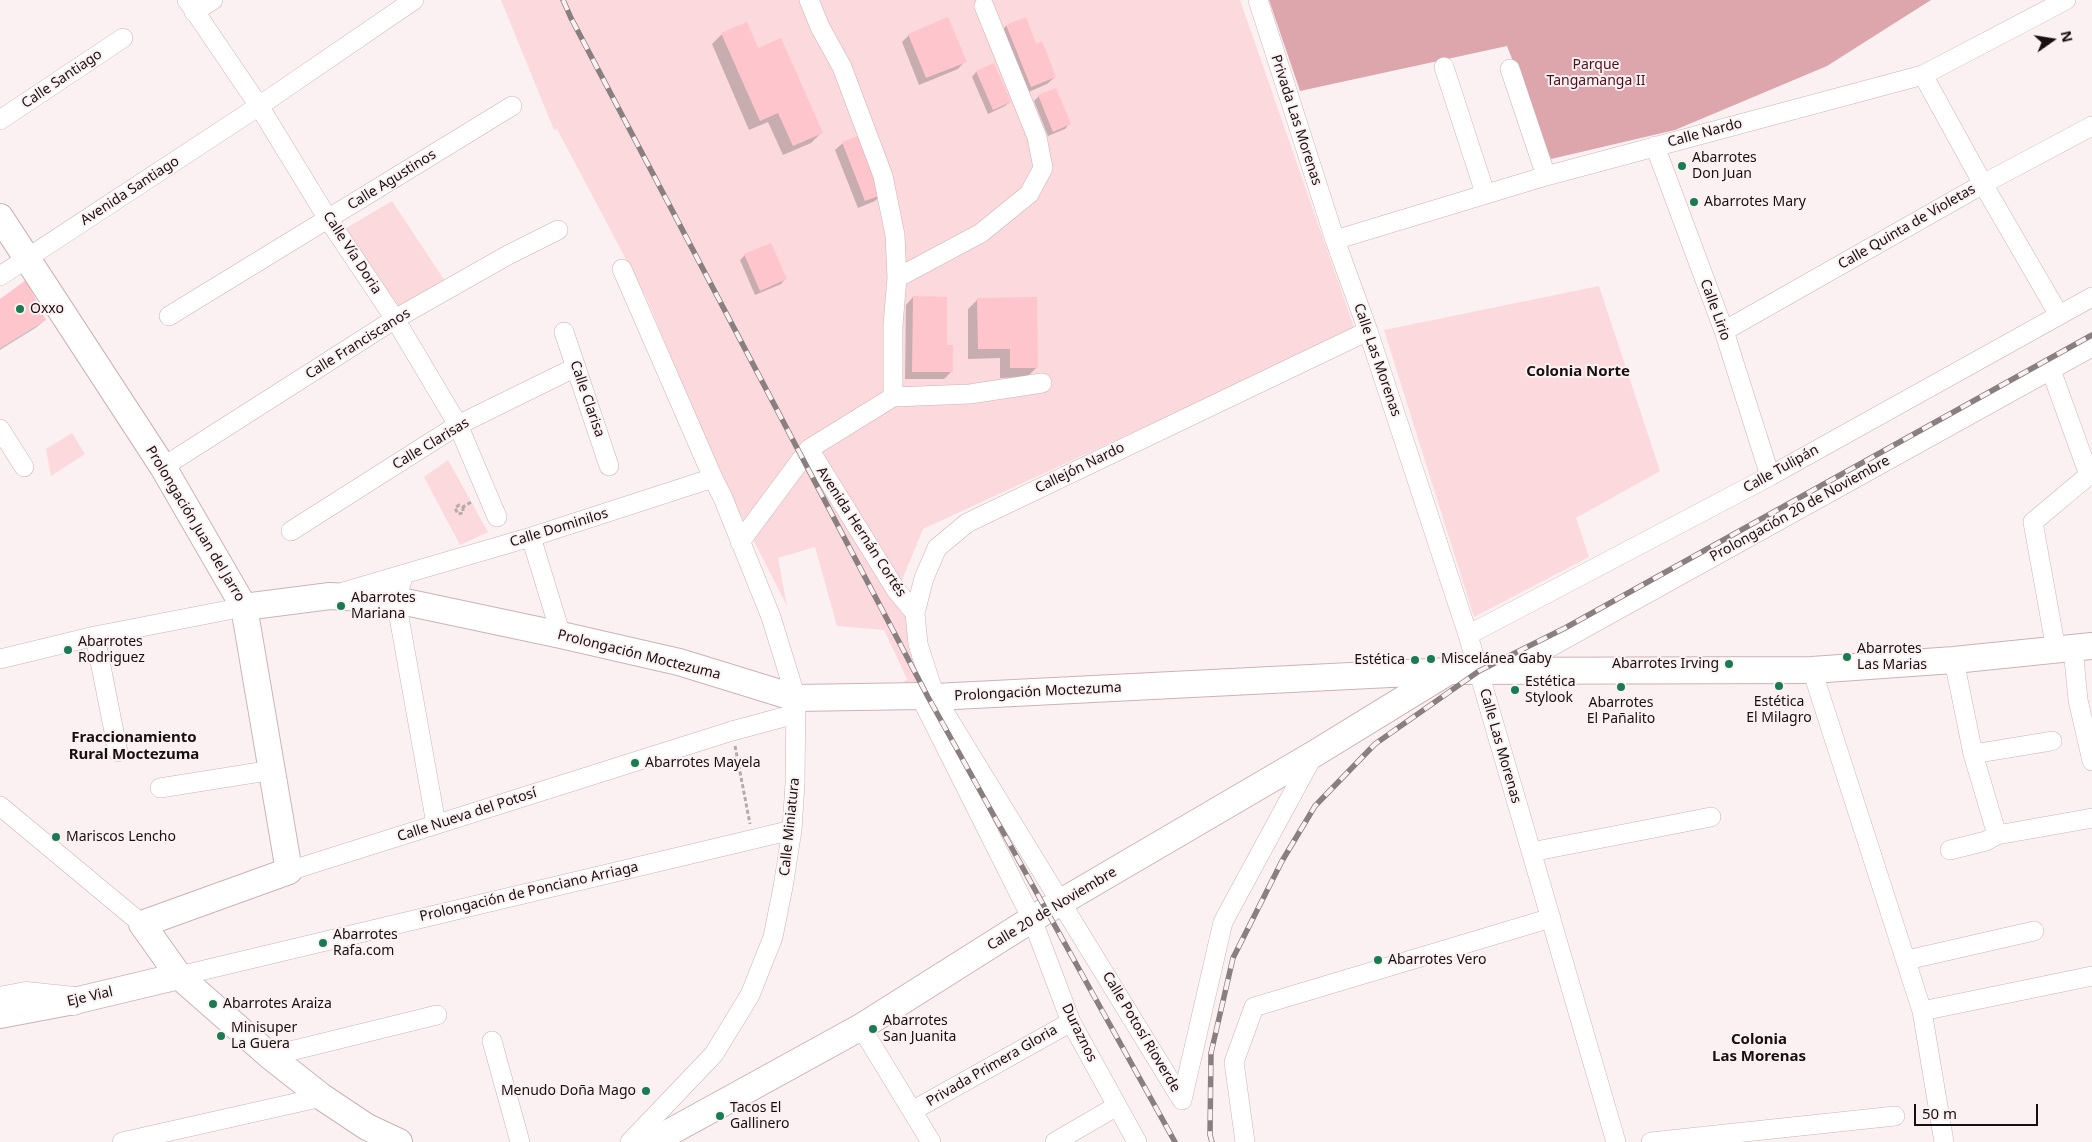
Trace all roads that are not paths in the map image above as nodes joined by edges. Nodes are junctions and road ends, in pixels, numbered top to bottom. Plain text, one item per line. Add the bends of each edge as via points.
1 (212, 0) edge
2 (414, 0) edge
3 (809, 0) edge
4 (1258, 0) edge
5 (2066, 0) edge
6 (190, 6) edge
7 (984, 6) dead end
8 (123, 38) dead end
9 (1444, 66) dead end
10 (1510, 69) dead end
11 (1923, 75) junction
12 (259, 106) junction
13 (512, 106) dead end
14 (0, 120) edge
15 (2092, 126) edge
16 (1655, 146) junction
17 (1546, 176) junction
18 (1982, 184) junction
19 (1485, 194) junction
20 (0, 217) edge
21 (328, 219) junction
22 (558, 230) dead end
23 (1334, 240) junction
24 (27, 259) junction
25 (622, 269) dead end
26 (0, 276) edge
27 (897, 278) junction
28 (2092, 297) edge
29 (2059, 315) junction
30 (169, 316) dead end
31 (395, 319) junction
32 (1368, 331) junction
33 (1724, 331) junction
34 (564, 332) dead end
35 (2092, 347) edge
36 (576, 368) junction
37 (2051, 370) junction
38 (1042, 383) dead end
39 (893, 397) junction
40 (458, 425) junction
41 (0, 429) edge
42 (809, 449) junction
43 (609, 466) dead end
44 (163, 467) junction
45 (24, 468) dead end
46 (2091, 475) edge
47 (1770, 476) junction
48 (713, 478) junction
49 (497, 517) dead end
50 (292, 532) dead end
51 (531, 537) junction
52 (740, 542) junction
53 (404, 574) junction
54 (330, 596) junction
55 (396, 600) junction
56 (244, 606) junction
57 (915, 613) junction
58 (561, 635) junction
59 (1468, 635) junction
60 (95, 636) junction
61 (2074, 648) edge
62 (0, 659) edge
63 (1954, 660) junction
64 (1508, 670) junction
65 (1812, 670) junction
66 (1449, 671) junction
67 (1479, 671) junction
68 (927, 696) junction
69 (796, 706) junction
70 (2052, 741) dead end
71 (118, 752) dead end
72 (1314, 754) junction
73 (1973, 754) junction
74 (2092, 761) edge
75 (273, 770) junction
76 (160, 788) dead end
77 (0, 806) edge
78 (1711, 817) dead end
79 (2092, 818) edge
80 (436, 824) junction
81 (792, 830) junction
82 (1997, 835) junction
83 (1950, 850) dead end
84 (1531, 852) junction
85 (290, 871) junction
86 (1061, 902) junction
87 (1551, 918) junction
88 (1032, 919) junction
89 (142, 924) junction
90 (2034, 931) dead end
91 (1907, 960) junction
92 (179, 976) junction
93 (2092, 976) edge
94 (0, 1001) edge
95 (74, 1001) junction
96 (1922, 1011) junction
97 (0, 1015) edge
98 (437, 1015) dead end
99 (1071, 1022) junction
100 (861, 1026) junction
101 (492, 1041) dead end
102 (270, 1056) junction
103 (322, 1097) junction
104 (1117, 1106) junction
105 (912, 1111) junction
106 (1895, 1116) dead end
107 (122, 1142) edge
108 (399, 1142) edge
109 (520, 1142) edge
110 (630, 1142) edge
111 (652, 1142) edge
112 (931, 1142) edge
113 (1055, 1142) edge
114 (1137, 1142) edge
115 (1245, 1142) edge
116 (1616, 1142) edge
117 (1651, 1142) edge
118 (1944, 1142) edge

1 - 6 street
2 - 12 street, Avenida Santiago
3 - 27 street via 842,67 883,176 895,234
4 - 23 street, Privada Las Morenas
5 - 11 street, Calle Nardo
6 - 12 street, Calle Vía Doria
7 - 27 street via 1037,137 1043,168 1029,194 981,234
8 - 14 street, Calle Santiago
9 - 19 street
10 - 17 street
11 - 16 street, Calle Nardo
11 - 18 street
12 - 21 street, Calle Vía Doria
12 - 24 street, Avenida Santiago
13 - 21 street, Calle Agustinos
15 - 18 street, Calle Quinta de Violetas
16 - 17 street, Calle Nardo
16 - 33 street, Calle Lirio
17 - 19 street, Calle Nardo
18 - 29 street
18 - 33 street, Calle Quinta de Violetas
19 - 23 street, Calle Nardo
20 - 24 main road, Prolongación Juan del Jarro
21 - 30 street, Calle Agustinos
21 - 31 street, Calle Vía Doria
22 - 31 street, Calle Franciscanos
23 - 32 street, Calle Las Morenas
24 - 26 street, Avenida Santiago
24 - 44 main road, Prolongación Juan del Jarro
25 - 48 street, Calle Miniatura
27 - 39 street
28 - 29 street, Calle Tulipán
29 - 47 street, Calle Tulipán
31 - 40 street, Calle Vía Doria
31 - 44 street, Calle Franciscanos
32 - 57 street, Callejón Nardo via 967,523 937,548 924,578
32 - 59 street, Calle Las Morenas
33 - 47 street, Calle Lirio
34 - 36 street, Calle Clarisa
35 - 37 street, Prolongación 20 de Noviembre
36 - 40 street, Calle Clarisas
36 - 43 street, Calle Clarisa
37 - 46 street
37 - 64 street, Prolongación 20 de Noviembre
38 - 39 street via 970,394
39 - 42 street
40 - 49 street, Calle Vía Doria
40 - 50 street, Calle Clarisas
41 - 45 street
42 - 52 street
42 - 57 street, Avenida Hernán Cortés via 896,590
44 - 56 main road, Prolongación Juan del Jarro
46 - 61 street via 2033,522
47 - 59 street, Calle Tulipán
48 - 51 street, Calle Dominilos
48 - 52 street, Calle Miniatura
51 - 53 street, Calle Dominilos
51 - 58 street
52 - 69 street, Calle Miniatura via 771,617
53 - 54 street, Calle Dominilos
53 - 55 street
54 - 55 main road, Prolongación Moctezuma
54 - 56 main road, Prolongación Moctezuma
55 - 58 main road, Prolongación Moctezuma
55 - 80 street
56 - 60 street, Prolongación Moctezuma
56 - 75 main road, Prolongación Juan del Jarro
57 - 68 street, Callejón Nardo
58 - 69 main road, Prolongación Moctezuma via 679,662
59 - 67 street, Calle Las Morenas
60 - 62 street, Prolongación Moctezuma
60 - 71 street
61 - 63 main road, Prolongación Moctezuma
61 - 74 street via 2078,700
63 - 65 main road, Prolongación Moctezuma
63 - 73 street
64 - 65 main road, Prolongación Moctezuma
64 - 67 main road, Prolongación Moctezuma
65 - 91 street
66 - 67 main road, Prolongación Moctezuma
66 - 68 main road, Prolongación Moctezuma
66 - 72 main road, Calle 20 de Noviembre
67 - 84 street, Calle Las Morenas
68 - 69 main road, Prolongación Moctezuma
68 - 86 street, Calle Potosí Rioverde
68 - 88 street
69 - 80 street, Calle Nueva del Potosí via 732,731
69 - 81 street, Calle Miniatura
70 - 73 street
72 - 86 main road, Calle 20 de Noviembre
72 - 86 street, Calle Potosí Rioverde via 1223,922 1182,1100
73 - 82 street
75 - 76 street
75 - 85 main road, Prolongación Juan del Jarro
77 - 89 street
78 - 84 street
79 - 82 street
80 - 85 street, Calle Nueva del Potosí
81 - 92 street, Prolongación de Ponciano Arriaga
81 - 110 street, Calle Miniatura via 773,937 750,995 714,1054
82 - 83 street
84 - 87 street, Calle Las Morenas
85 - 89 main road, Calle Nueva del Potosí
86 - 88 main road, Calle 20 de Noviembre
87 - 115 street via 1254,1006 1234,1062
87 - 116 street, Calle Las Morenas
88 - 99 street, Duraznos
88 - 100 main road, Calle 20 de Noviembre
89 - 92 main road
90 - 91 street
91 - 96 street
92 - 95 main road, Eje Vial
92 - 102 main road
93 - 96 street
94 - 95 main road via 26,996
95 - 97 main road, Eje Vial
96 - 118 street
98 - 102 street
99 - 104 street, Duraznos
99 - 105 street, Privada Primera Gloria
100 - 105 street
100 - 111 main road, Calle 20 de Noviembre
101 - 109 street
102 - 103 main road
103 - 107 street
103 - 108 main road via 367,1127
104 - 113 street
104 - 114 street, Duraznos
105 - 112 street
106 - 117 street

